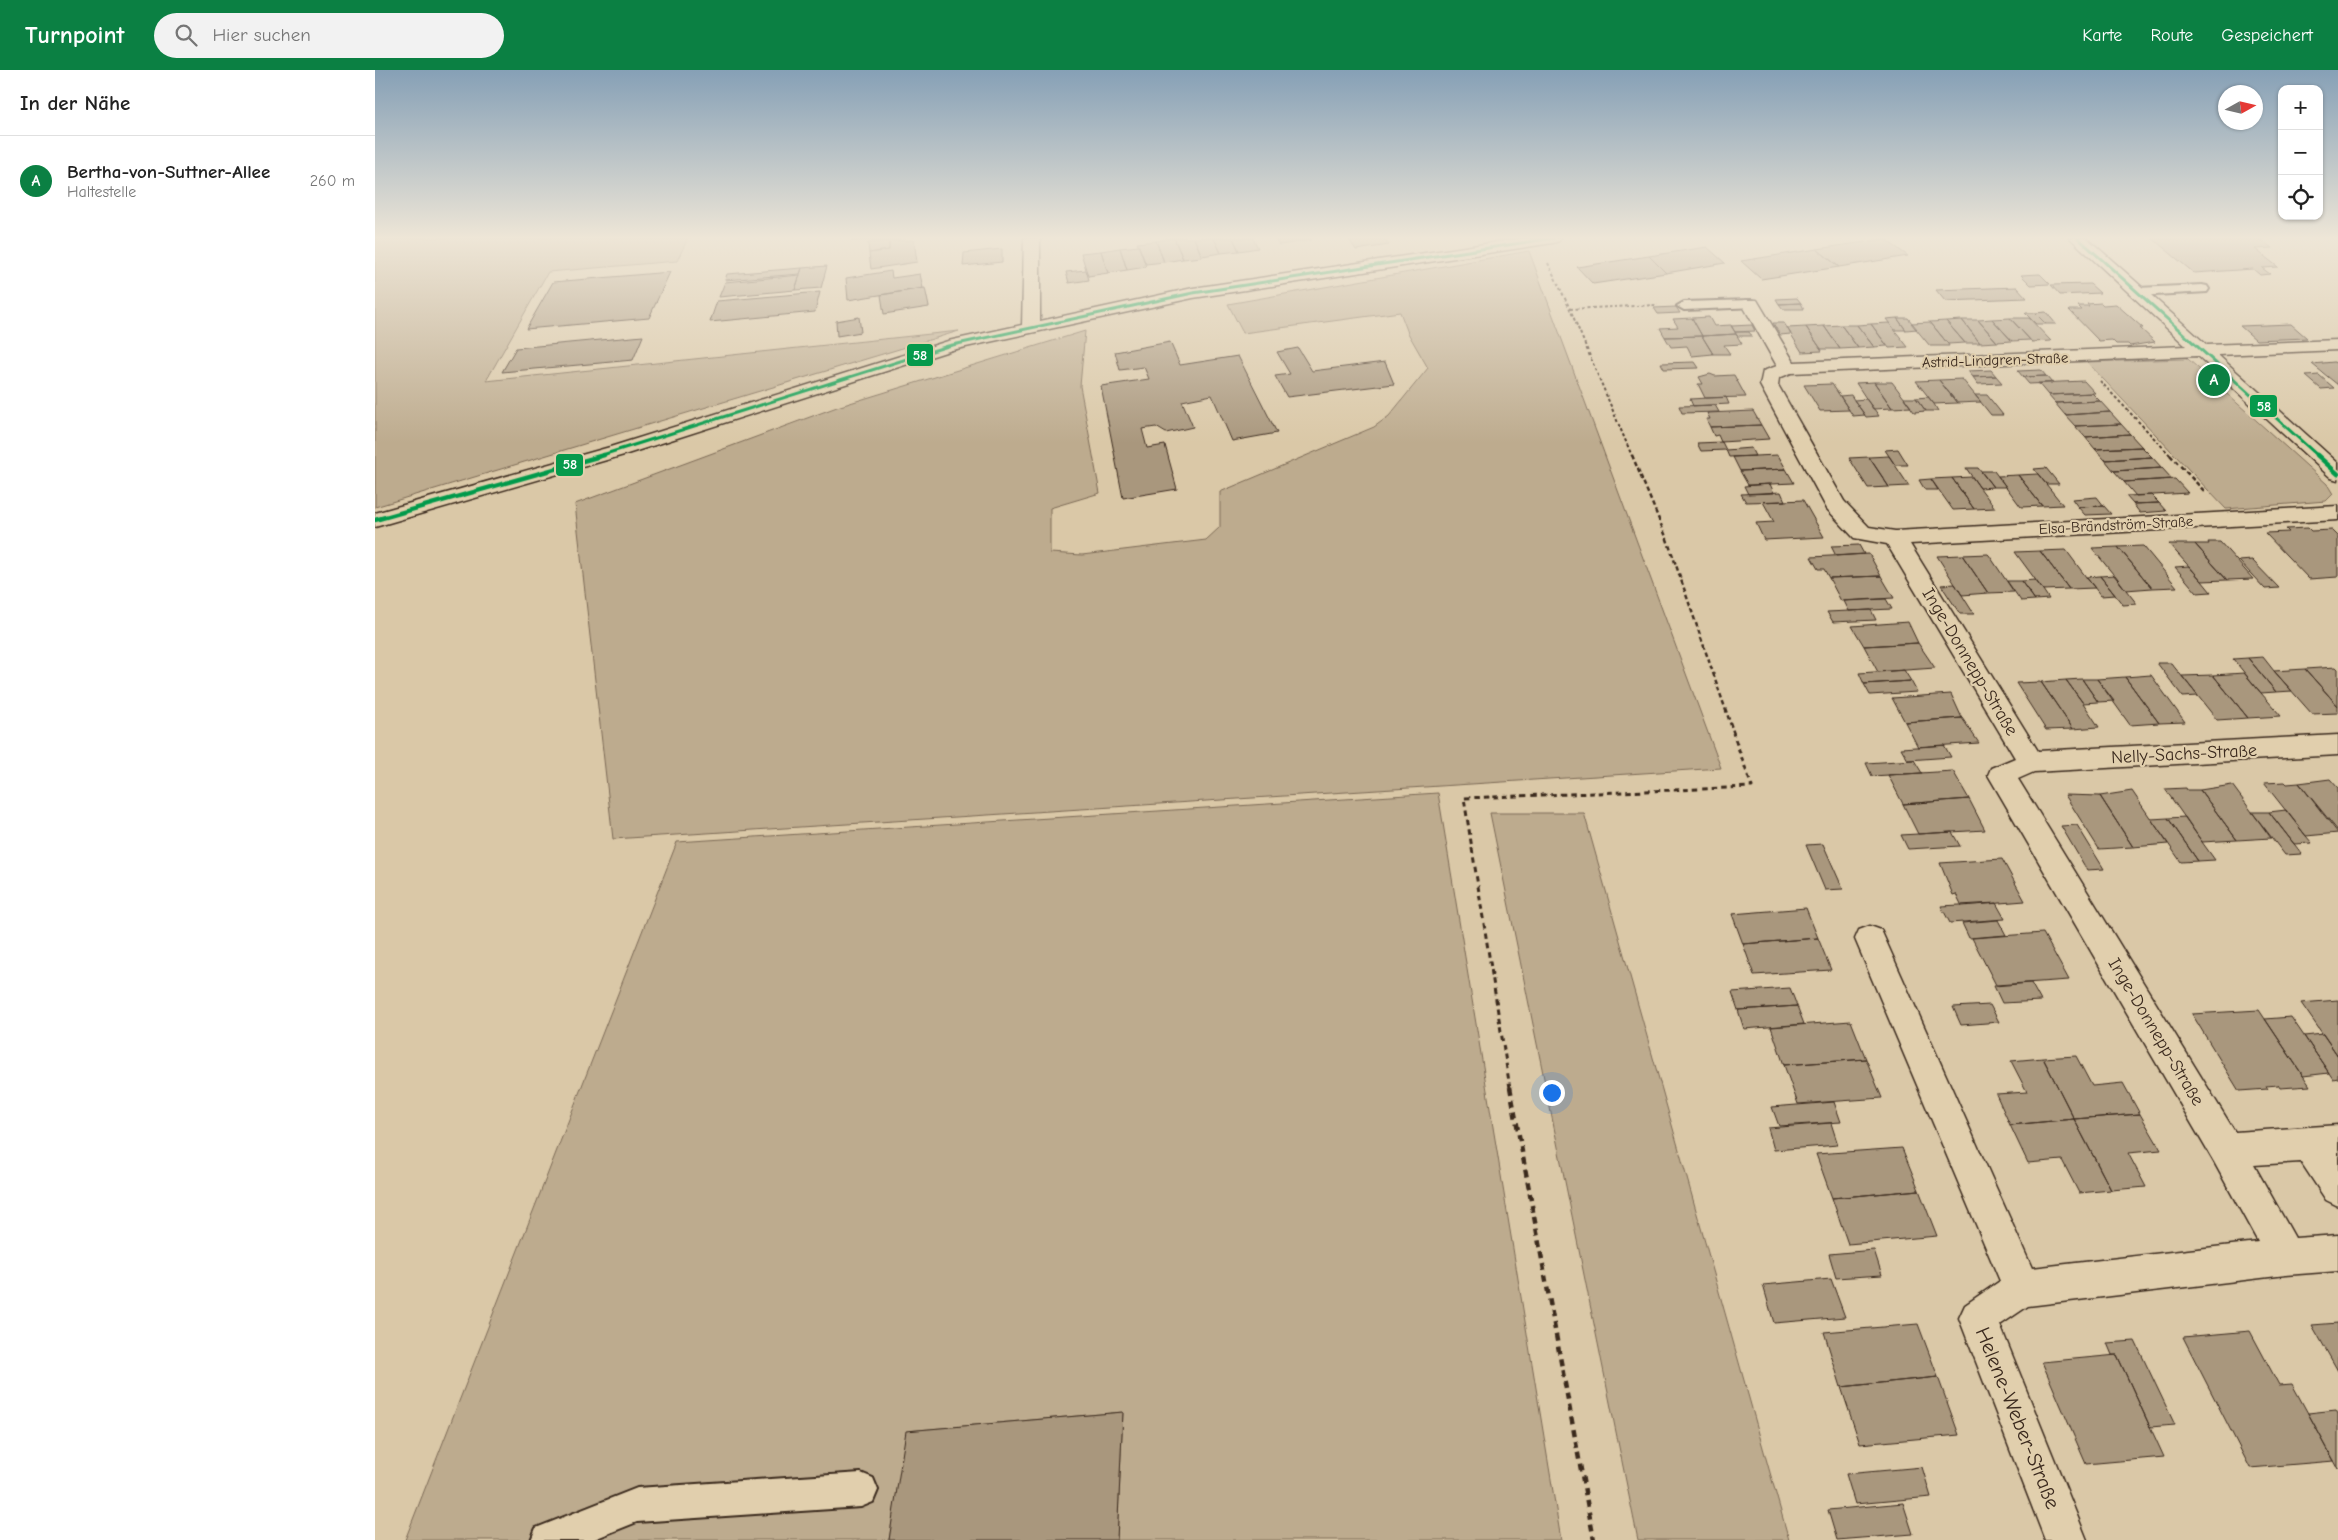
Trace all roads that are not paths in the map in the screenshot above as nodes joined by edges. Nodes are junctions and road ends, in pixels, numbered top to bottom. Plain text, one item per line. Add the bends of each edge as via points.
1 (1031, 307) edge
2 (1128, 307) edge
3 (1753, 307) edge
4 (2153, 307) edge
5 (1031, 327) junction
6 (2338, 346) edge
7 (2202, 351) junction
8 (1788, 368) junction
9 (2338, 474) edge
10 (2338, 513) edge
11 (375, 520) edge
12 (1895, 538) junction
13 (2338, 745) edge
14 (2031, 762) junction
15 (1870, 939) dead end
16 (2324, 1143) edge
17 (2226, 1150) junction
18 (2338, 1188) edge
19 (2338, 1253) edge
20 (2286, 1257) junction
21 (2022, 1288) junction
22 (861, 1490) dead end
23 (548, 1540) edge
24 (2066, 1540) edge

1 - 5 street
2 - 5 street
3 - 8 street
4 - 7 street
5 - 11 street via 948,346 617,451
6 - 7 street, Astrid-Lindgren-Straße
7 - 8 street, Astrid-Lindgren-Straße
7 - 9 street
8 - 12 street via 1770,374 1769,385 1835,504 1862,533
10 - 12 street, Elsa-Brändström-Straße
12 - 14 street, Inge-Donnepp-Straße
13 - 14 street, Nelly-Sachs-Straße
14 - 17 street, Inge-Donnepp-Straße via 2001,775
15 - 21 street
16 - 17 street
16 - 18 street
17 - 20 street, Inge-Donnepp-Straße
19 - 20 street
20 - 21 street
21 - 24 street, Helene-Weber-Straße via 1978,1318
22 - 23 lane via 637,1506

